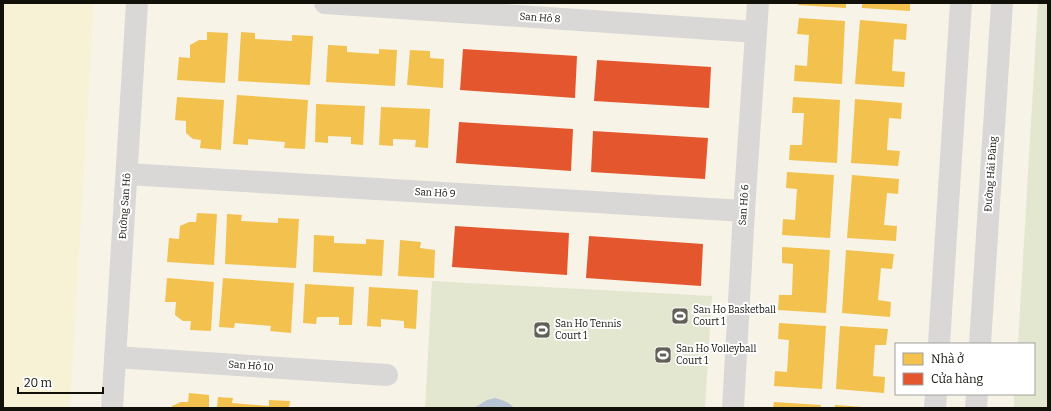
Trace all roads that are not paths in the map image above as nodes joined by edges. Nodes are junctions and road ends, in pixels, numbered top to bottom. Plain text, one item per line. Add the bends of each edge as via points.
1 (137, 3) edge
2 (325, 3) edge
3 (758, 3) edge
4 (960, 3) edge
5 (1002, 3) edge
6 (756, 32) junction
7 (127, 174) junction
8 (744, 211) junction
9 (939, 343) edge
10 (980, 343) edge
11 (115, 357) junction
12 (387, 375) dead end
13 (936, 395) edge
14 (977, 395) edge
15 (112, 408) edge
16 (733, 408) edge
17 (935, 408) edge
18 (976, 408) edge

1 - 7 street, Đường San Hô
2 - 6 street, San Hô 8
3 - 6 street, San Hô 6
4 - 9 street
5 - 10 street, Đường Hải Đăng
6 - 8 street, San Hô 6
7 - 8 street, San Hô 9
7 - 11 street, Đường San Hô
8 - 16 street, San Hô 6
11 - 12 street, San Hô 10
11 - 15 street, Đường San Hô
13 - 17 street
14 - 18 street

